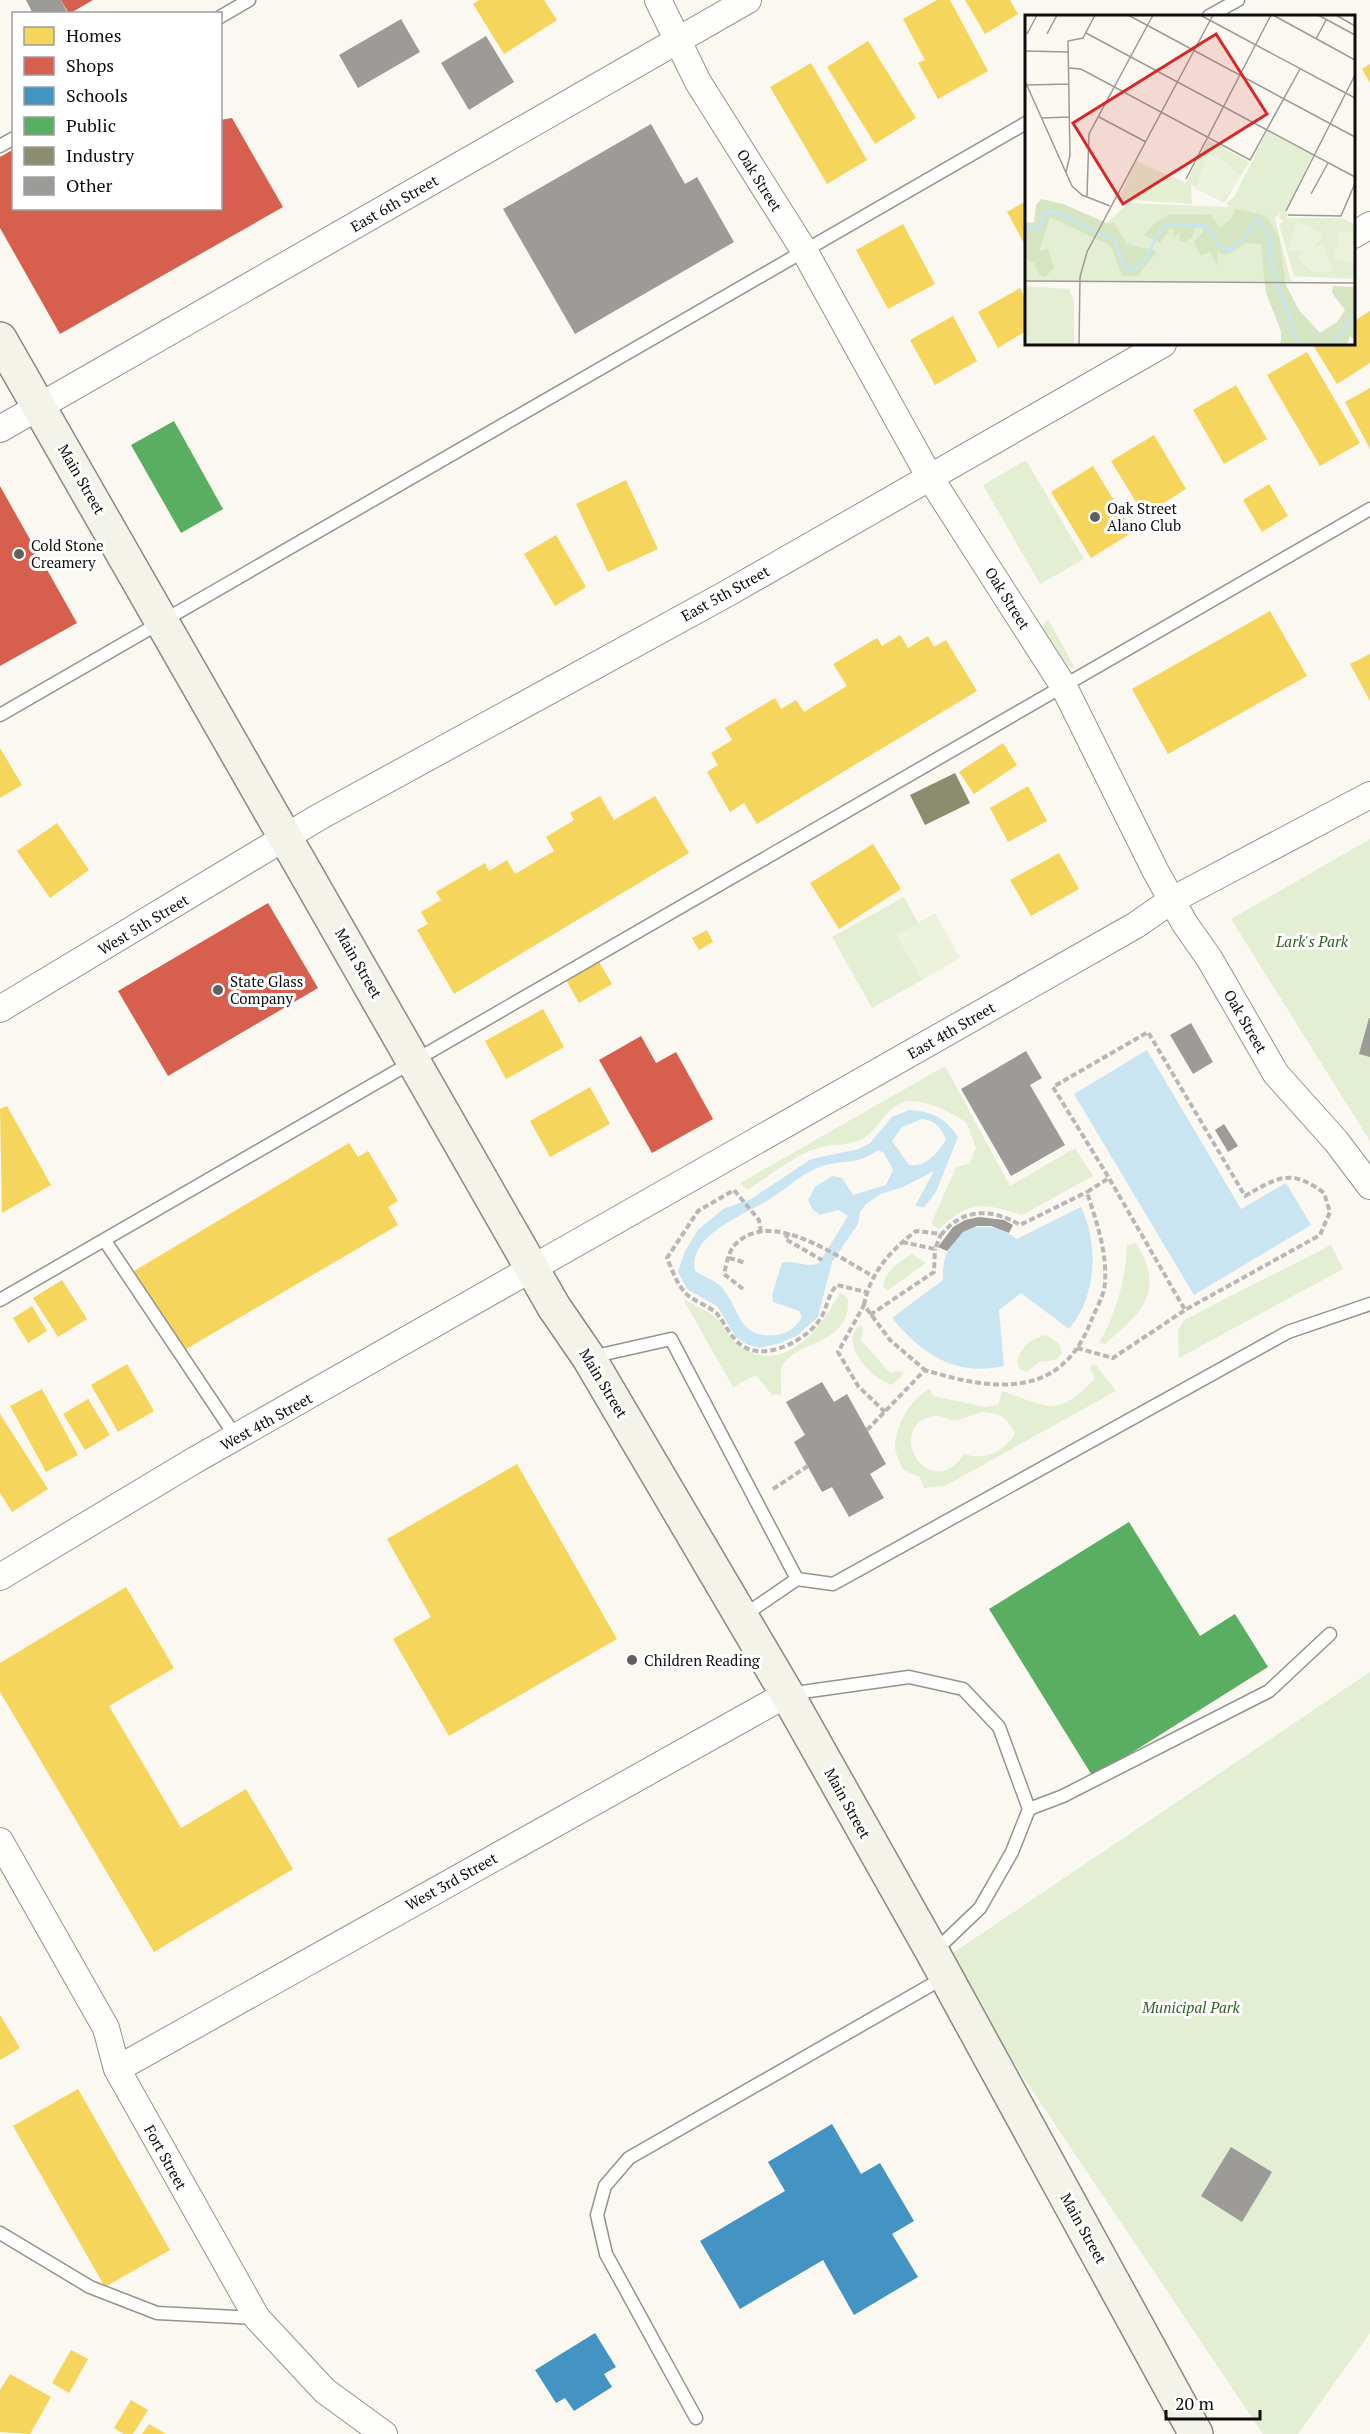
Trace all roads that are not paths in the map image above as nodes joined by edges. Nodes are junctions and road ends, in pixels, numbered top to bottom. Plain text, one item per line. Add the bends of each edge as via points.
1 (249, 0) edge
2 (658, 0) edge
3 (748, 0) edge
4 (1238, 0) edge
5 (1211, 15) edge
6 (222, 16) edge
7 (677, 41) junction
8 (1025, 124) edge
9 (1370, 225) edge
10 (1355, 234) edge
11 (805, 252) junction
12 (0, 339) edge
13 (1161, 345) edge
14 (40, 406) junction
15 (0, 429) edge
16 (929, 476) junction
17 (1370, 509) edge
18 (162, 620) junction
19 (1064, 687) junction
20 (0, 715) edge
21 (1370, 795) edge
22 (286, 839) junction
23 (1172, 900) junction
24 (0, 1009) edge
25 (415, 1059) junction
26 (1370, 1186) edge
27 (105, 1241) junction
28 (534, 1269) junction
29 (0, 1300) edge
30 (1370, 1304) edge
31 (589, 1358) junction
32 (236, 1437) junction
33 (0, 1577) edge
34 (797, 1579) junction
35 (742, 1617) junction
36 (1330, 1634) dead end
37 (787, 1694) junction
38 (1029, 1809) junction
39 (4, 1856) edge
40 (939, 1965) junction
41 (117, 2069) junction
42 (0, 2233) edge
43 (257, 2318) junction
44 (696, 2418) dead end
45 (384, 2434) edge
46 (1196, 2434) edge

1 - 6 lane
2 - 7 street, Oak Street
3 - 7 street, East 6th Street
4 - 5 lane
7 - 11 street, Oak Street via 698,82
7 - 14 street, East 6th Street
8 - 11 lane
9 - 10 street
11 - 16 street, Oak Street
11 - 18 lane
12 - 14 street, Main Street
13 - 16 street, East 5th Street
14 - 15 street, East 6th Street
14 - 18 street, Main Street
16 - 19 street, Oak Street
16 - 22 street, East 5th Street via 728,593 388,778
17 - 19 lane
18 - 20 lane
18 - 22 street, Main Street
19 - 23 street, Oak Street
19 - 25 lane
21 - 23 street, East 4th Street
22 - 24 street, West 5th Street
22 - 25 street, Main Street
23 - 26 street, Oak Street via 1276,1074
23 - 28 street, East 4th Street via 1136,925
25 - 27 lane
25 - 28 street, Main Street
27 - 29 lane
27 - 32 lane
28 - 31 street, Main Street
28 - 32 street, West 4th Street
30 - 34 lane via 1288,1332 832,1584
31 - 34 lane via 671,1339
31 - 35 street, Main Street
32 - 33 street, West 4th Street
34 - 35 lane
35 - 37 street, Main Street
36 - 38 lane via 1269,1692 1063,1796
37 - 38 lane via 909,1677 963,1689 999,1726
37 - 40 street, Main Street
37 - 41 street, West 3rd Street
38 - 40 lane via 1012,1852 980,1908
39 - 41 street, Fort Street via 106,2028
40 - 44 lane via 629,2158 605,2186 597,2215 606,2254
40 - 46 street, Main Street
41 - 43 street, Fort Street
42 - 43 lane via 90,2287 157,2313
43 - 45 street, Fort Street via 326,2391

